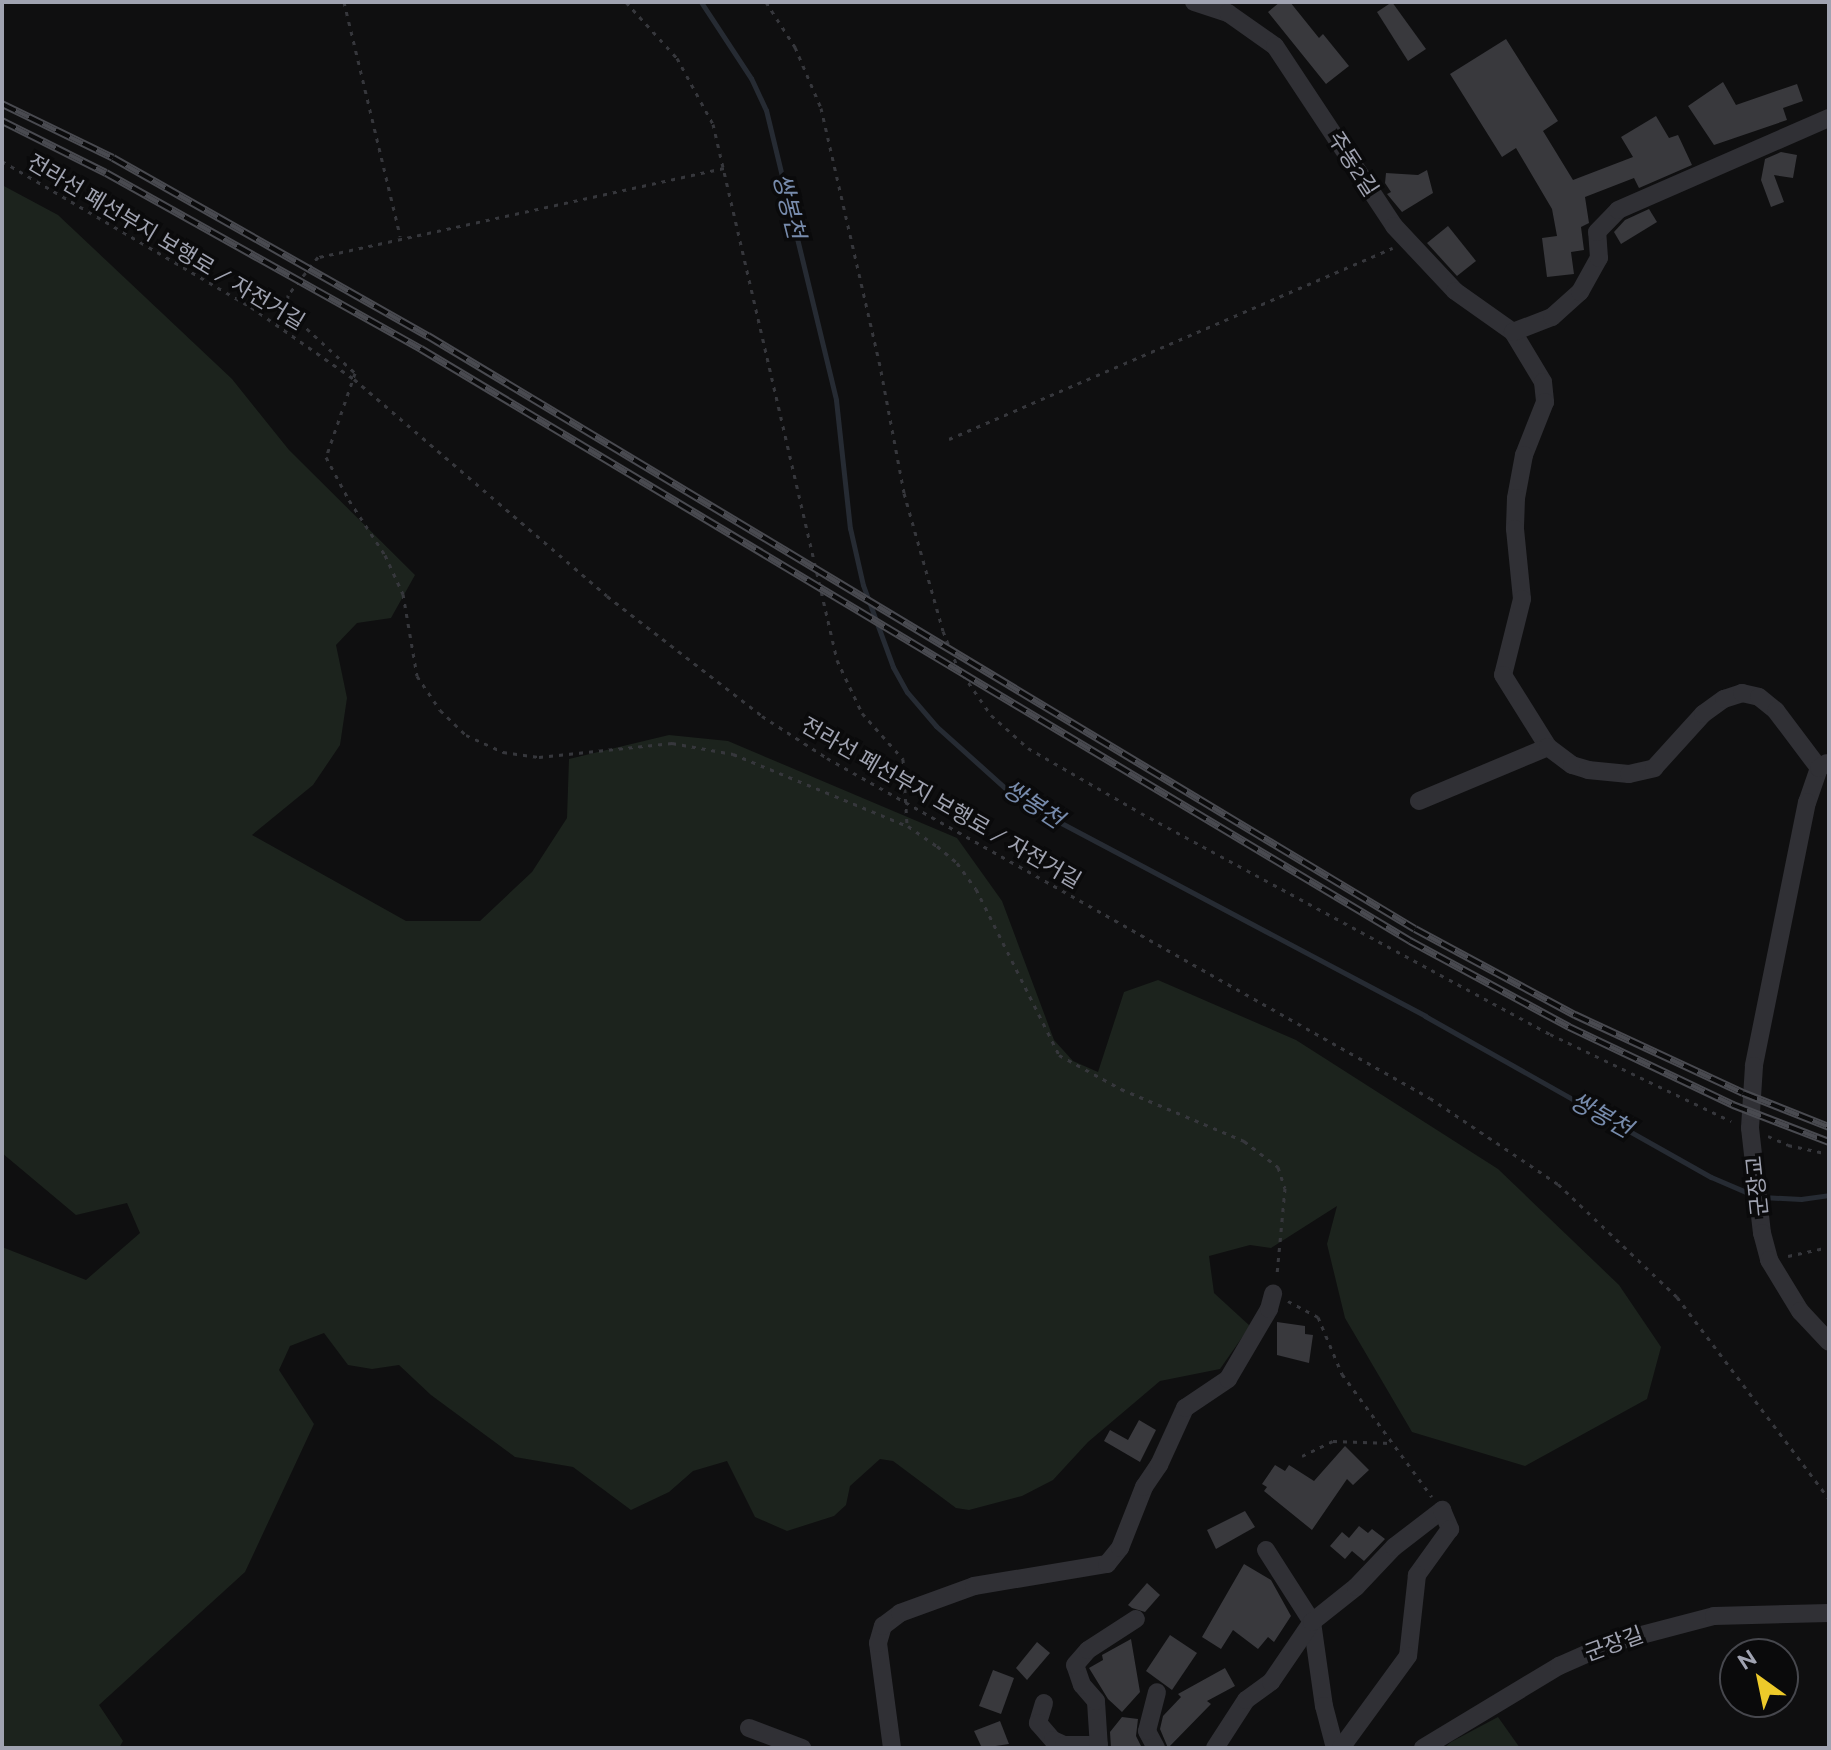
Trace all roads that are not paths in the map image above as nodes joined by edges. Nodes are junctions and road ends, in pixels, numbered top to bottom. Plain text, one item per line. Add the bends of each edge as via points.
1 (1194, 2) edge
2 (1829, 118) edge
3 (1513, 332) junction
4 (1548, 747) junction
5 (1824, 765) edge
6 (1419, 801) dead end
7 (1273, 1294) road end
8 (1829, 1342) edge
9 (1266, 1550) dead end
10 (1829, 1613) edge
11 (1136, 1619) dead end
12 (1312, 1622) junction
13 (1157, 1692) dead end
14 (1044, 1703) dead end
15 (749, 1728) dead end
16 (1099, 1746) edge
17 (802, 1748) edge
18 (892, 1748) edge
19 (1156, 1748) edge
20 (1215, 1748) edge
21 (1335, 1748) edge
22 (1341, 1748) edge
23 (1423, 1748) edge

1 - 3 street, 주동2길 via 1228,13 1275,46 1407,242 1455,291
2 - 3 street via 1618,210 1597,232 1599,258 1580,292 1552,317
3 - 4 street, 주동2길 via 1546,391 1520,470 1514,517 1522,599 1503,675
4 - 5 street, 주동2길 via 1588,770 1643,772 1662,764 1716,704 1733,694 1751,693 1785,719
4 - 6 street
5 - 8 street, 군장교 via 1807,802 1757,1051 1751,1133 1769,1260 1791,1299
7 - 18 street via 1228,1379 1185,1408 1120,1548 1107,1564 974,1586 900,1613 883,1626 878,1643
9 - 12 street
10 - 23 street, 군장길 via 1714,1616 1611,1643 1559,1666
11 - 16 street via 1088,1650 1075,1665 1082,1685 1096,1701
12 - 20 street via 1271,1682 1246,1700
12 - 21 street
12 - 22 street via 1442,1510 1450,1529 1417,1575 1408,1656
13 - 19 street via 1147,1731
14 - 16 street via 1038,1723 1053,1740
15 - 17 street

